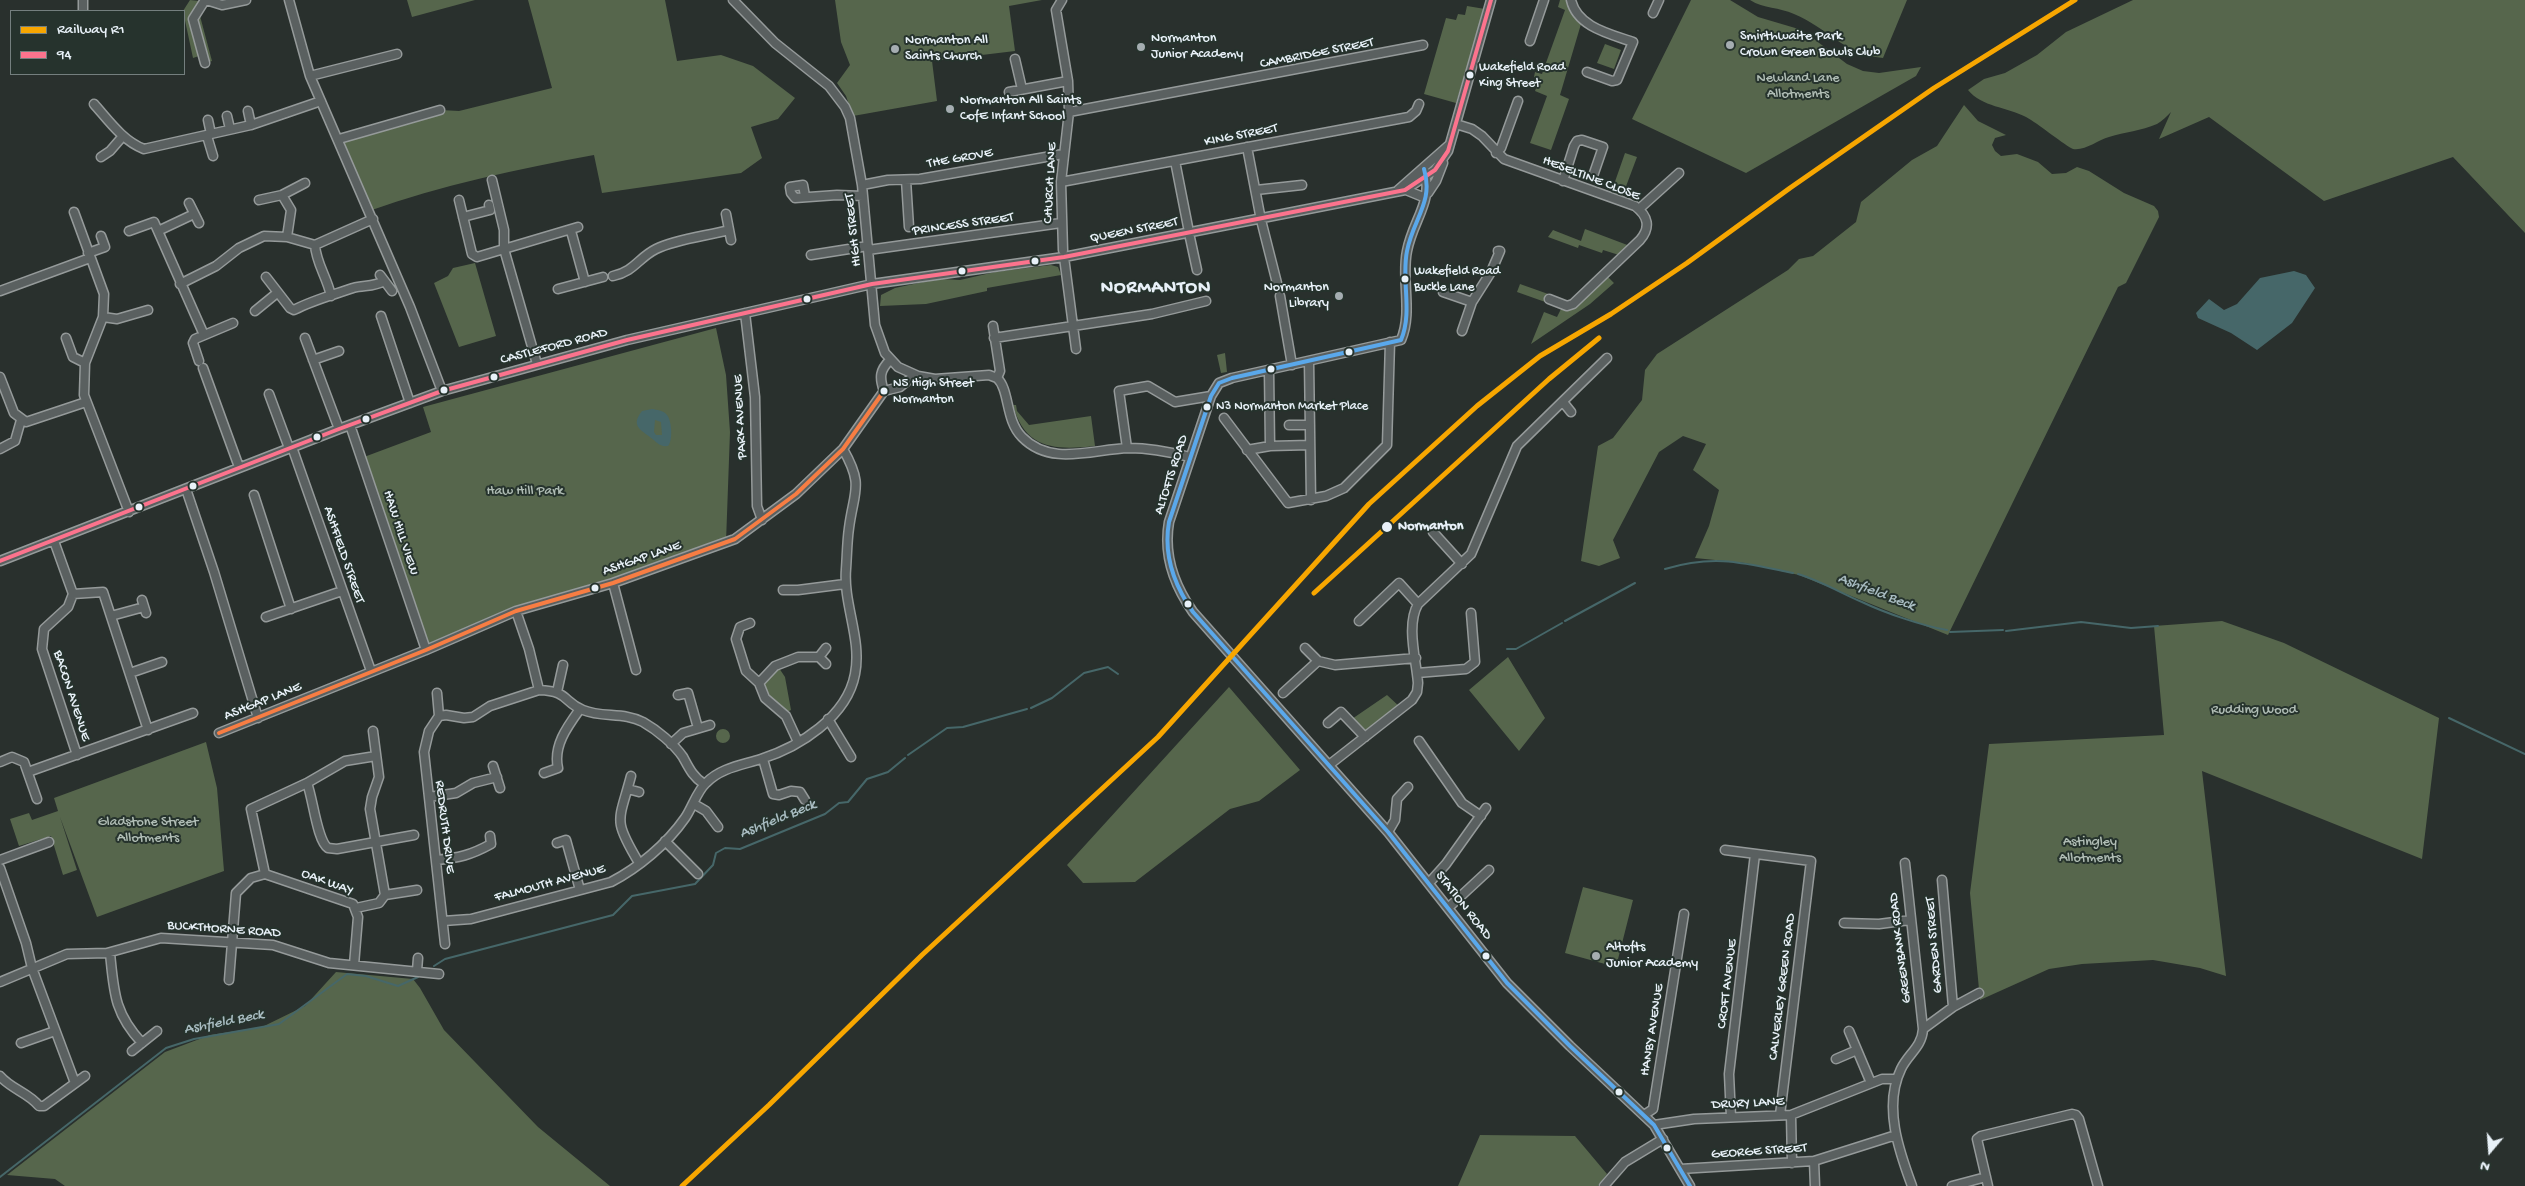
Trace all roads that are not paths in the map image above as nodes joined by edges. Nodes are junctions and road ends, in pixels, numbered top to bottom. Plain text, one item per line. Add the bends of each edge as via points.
1 (206, 0) edge
2 (246, 0) edge
3 (289, 0) edge
4 (733, 0) edge
5 (1062, 0) edge
6 (1491, 0) edge
7 (1544, 0) edge
8 (1571, 0) edge
9 (1659, 0) edge
10 (1655, 12) dead end
11 (1530, 41) dead end
12 (1423, 45) dead end
13 (383, 48) dead end
14 (397, 54) dead end
15 (386, 57) junction
16 (1015, 59) dead end
17 (205, 63) dead end
18 (1587, 72) dead end
19 (310, 76) junction
20 (1068, 81) junction
21 (1022, 89) junction
22 (1009, 92) dead end
23 (321, 101) junction
24 (1518, 101) dead end
25 (94, 104) dead end
26 (1419, 104) dead end
27 (440, 110) dead end
28 (248, 111) dead end
29 (1069, 112) junction
30 (227, 116) dead end
31 (208, 120) dead end
32 (1456, 124) junction
33 (251, 125) junction
34 (230, 129) junction
35 (209, 135) junction
36 (123, 136) junction
37 (338, 139) junction
38 (1449, 145) junction
39 (1246, 147) junction
40 (1496, 152) junction
41 (1063, 154) junction
42 (213, 156) dead end
43 (101, 157) dead end
44 (1443, 159) junction
45 (1175, 161) junction
46 (1679, 173) dead end
47 (1422, 176) junction
48 (1593, 176) dead end
49 (492, 180) dead end
50 (906, 180) junction
51 (1563, 181) junction
52 (1061, 182) junction
53 (306, 183) dead end
54 (862, 185) junction
55 (1302, 185) dead end
56 (1256, 190) junction
57 (1402, 190) junction
58 (282, 195) junction
59 (805, 196) dead end
60 (863, 196) junction
61 (1425, 198) junction
62 (259, 200) dead end
63 (459, 200) dead end
64 (188, 203) dead end
65 (489, 204) dead end
66 (1639, 209) junction
67 (74, 212) dead end
68 (194, 214) junction
69 (726, 214) dead end
70 (464, 217) junction
71 (372, 219) junction
72 (1260, 220) junction
73 (198, 223) dead end
74 (1061, 223) junction
75 (909, 227) dead end
76 (729, 230) junction
77 (1188, 230) junction
78 (129, 231) dead end
79 (158, 231) junction
80 (102, 236) dead end
81 (288, 237) junction
82 (731, 240) dead end
83 (314, 245) junction
84 (868, 248) junction
85 (504, 249) junction
86 (1498, 251) dead end
87 (1064, 254) junction
88 (811, 255) dead end
89 (89, 256) junction
90 (1196, 270) dead end
91 (613, 276) dead end
92 (266, 277) dead end
93 (603, 277) dead end
94 (585, 282) junction
95 (180, 284) junction
96 (872, 284) junction
97 (1278, 287) dead end
98 (558, 289) dead end
99 (0, 291) edge
100 (392, 291) dead end
101 (1442, 292) dead end
102 (277, 293) junction
103 (331, 296) junction
104 (1280, 296) dead end
105 (1549, 299) dead end
106 (1206, 302) dead end
107 (1472, 302) junction
108 (148, 310) dead end
109 (255, 311) dead end
110 (745, 313) junction
111 (381, 316) dead end
112 (104, 317) junction
113 (232, 323) dead end
114 (1073, 325) junction
115 (993, 326) dead end
116 (1462, 330) dead end
117 (204, 335) junction
118 (66, 338) dead end
119 (305, 338) dead end
120 (994, 338) junction
121 (1390, 342) junction
122 (1076, 350) dead end
123 (339, 351) dead end
124 (1607, 358) dead end
125 (312, 360) junction
126 (890, 360) junction
127 (1309, 361) junction
128 (85, 363) junction
129 (537, 364) junction
130 (1292, 365) junction
131 (1269, 370) junction
132 (915, 375) junction
133 (0, 377) edge
134 (997, 378) junction
135 (884, 390) junction
136 (442, 391) junction
137 (270, 394) dead end
138 (1211, 396) junction
139 (86, 402) junction
140 (1563, 402) junction
141 (410, 403) junction
142 (1571, 412) dead end
143 (1224, 418) dead end
144 (21, 420) junction
145 (350, 425) junction
146 (1289, 425) dead end
147 (1310, 425) junction
148 (338, 429) junction
149 (1388, 431) junction
150 (1397, 434) dead end
151 (1310, 445) junction
152 (1270, 446) junction
153 (291, 448) junction
154 (1127, 448) junction
155 (0, 449) edge
156 (842, 449) junction
157 (1247, 450) junction
158 (1190, 457) junction
159 (239, 467) junction
160 (186, 489) junction
161 (254, 495) dead end
162 (1311, 500) junction
163 (128, 512) junction
164 (762, 520) junction
165 (1433, 532) dead end
166 (54, 541) junction
167 (0, 561) edge
168 (1462, 564) junction
169 (613, 583) junction
170 (845, 584) junction
171 (783, 590) dead end
172 (342, 591) junction
173 (73, 594) junction
174 (1418, 604) junction
175 (144, 607) dead end
176 (291, 609) junction
177 (516, 611) junction
178 (1471, 613) dead end
179 (111, 616) junction
180 (266, 617) dead end
181 (733, 621) dead end
182 (1359, 621) dead end
183 (750, 623) dead end
184 (740, 627) junction
185 (826, 648) dead end
186 (1305, 648) dead end
187 (426, 650) junction
188 (819, 657) junction
189 (1416, 658) junction
190 (1318, 661) junction
191 (162, 662) dead end
192 (826, 664) dead end
193 (563, 665) dead end
194 (636, 670) dead end
195 (371, 671) junction
196 (130, 673) junction
197 (1417, 673) junction
198 (759, 683) junction
199 (539, 690) junction
200 (557, 692) junction
201 (436, 693) dead end
202 (1283, 693) dead end
203 (678, 695) dead end
204 (580, 709) junction
205 (193, 713) dead end
206 (1284, 713) joint
207 (439, 716) junction
208 (258, 718) junction
209 (828, 719) junction
210 (1328, 723) dead end
211 (710, 725) dead end
212 (698, 728) junction
213 (148, 730) junction
214 (373, 731) dead end
215 (219, 733) dead end
216 (1365, 737) junction
217 (1419, 741) dead end
218 (798, 742) junction
219 (671, 744) junction
220 (77, 755) junction
221 (376, 756) junction
222 (851, 758) dead end
223 (763, 759) junction
224 (0, 762) edge
225 (1328, 765) junction
226 (494, 766) dead end
227 (28, 772) junction
228 (544, 773) dead end
229 (632, 776) dead end
230 (497, 777) junction
231 (307, 783) junction
232 (704, 784) junction
233 (500, 788) dead end
234 (628, 789) junction
235 (640, 792) dead end
236 (1407, 793) dead end
237 (772, 794) junction
238 (429, 797) junction
239 (37, 799) dead end
240 (804, 800) dead end
241 (769, 803) dead end
242 (694, 804) junction
243 (1486, 808) dead end
244 (1481, 816) junction
245 (712, 818) junction
246 (704, 824) dead end
247 (718, 827) dead end
248 (1388, 832) junction
249 (414, 835) dead end
250 (490, 836) dead end
251 (665, 841) junction
252 (49, 842) dead end
253 (376, 842) junction
254 (557, 843) dead end
255 (1725, 850) dead end
256 (1755, 854) junction
257 (0, 860) edge
258 (436, 860) junction
259 (639, 863) junction
260 (1905, 863) dead end
261 (0, 868) edge
262 (1489, 870) dead end
263 (265, 874) junction
264 (698, 874) dead end
265 (1942, 880) dead end
266 (1429, 883) junction
267 (417, 890) dead end
268 (580, 890) junction
269 (385, 895) junction
270 (356, 908) junction
271 (1448, 908) junction
272 (1684, 914) dead end
273 (1910, 920) junction
274 (443, 921) junction
275 (1844, 923) dead end
276 (231, 944) junction
277 (444, 944) dead end
278 (110, 953) junction
279 (418, 958) dead end
280 (354, 965) junction
281 (32, 968) junction
282 (417, 971) junction
283 (439, 974) dead end
284 (228, 980) dead end
285 (0, 982) edge
286 (1979, 993) dead end
287 (1953, 1007) junction
288 (1923, 1029) junction
289 (55, 1030) junction
290 (157, 1031) dead end
291 (1849, 1032) dead end
292 (21, 1042) dead end
293 (142, 1043) junction
294 (1857, 1050) junction
295 (132, 1051) dead end
296 (1836, 1059) dead end
297 (0, 1076) edge
298 (86, 1076) dead end
299 (1897, 1079) junction
300 (75, 1083) junction
301 (1871, 1083) junction
302 (1644, 1115) junction
303 (1791, 1115) junction
304 (1780, 1116) junction
305 (1731, 1117) junction
306 (1654, 1125) junction
307 (1896, 1136) junction
308 (1663, 1138) junction
309 (1814, 1161) junction
310 (1792, 1163) junction
311 (1680, 1169) junction
312 (1986, 1177) junction
313 (1604, 1186) edge
314 (1690, 1186) edge
315 (1815, 1186) edge
316 (1912, 1186) edge
317 (1952, 1186) edge
318 (1988, 1186) edge
319 (2098, 1186) edge

1 - 2 street via 222,5
1 - 17 street via 193,19 199,56
3 - 19 street
4 - 54 street, HIGH STREET via 772,40 838,96 850,118
5 - 20 street, CHURCH LANE via 1056,10
6 - 32 street
7 - 11 street
8 - 18 street via 1573,9 1589,25 1633,42 1617,80
9 - 10 street
12 - 29 street, CAMBRIDGE STREET
13 - 15 street
14 - 15 street
15 - 19 street
16 - 21 street
19 - 23 street
20 - 21 street
20 - 29 street, CHURCH LANE
21 - 22 street
23 - 33 street
23 - 37 street
24 - 40 street via 1501,148
25 - 36 street
26 - 39 street, KING STREET via 1409,117
27 - 37 street
28 - 33 street
29 - 41 street, CHURCH LANE
30 - 34 street
31 - 35 street
32 - 38 street
32 - 40 street, HESELTINE CLOSE via 1482,136
33 - 34 street
34 - 35 street
35 - 36 street via 144,149
35 - 42 street
36 - 43 street via 110,152
37 - 71 street
38 - 44 street, QUEEN STREET
38 - 47 street, QUEEN STREET
39 - 45 street, KING STREET
39 - 56 street
40 - 51 street, HESELTINE CLOSE via 1504,159
41 - 50 street, THE GROVE
41 - 52 street, CHURCH LANE
44 - 47 street, QUEEN STREET
44 - 61 street via 1439,174
45 - 52 street, KING STREET
45 - 77 street
46 - 66 street
47 - 57 street, QUEEN STREET via 1404,184
47 - 61 street
48 - 51 street via 1603,147 1582,140 1574,146
49 - 85 street via 504,230
50 - 54 street, THE GROVE
50 - 75 street
51 - 66 street, HESELTINE CLOSE
52 - 74 street, CHURCH LANE
53 - 58 street
54 - 60 street, HIGH STREET
55 - 56 street
56 - 72 street
57 - 61 street
57 - 72 street, QUEEN STREET
58 - 62 street
58 - 81 street via 291,210
59 - 60 street
60 - 84 street, HIGH STREET
61 - 121 street via 1406,252 1405,330 1401,340
63 - 70 street
64 - 68 street
65 - 70 street via 490,210
66 - 105 street, HESELTINE CLOSE via 1647,220 1647,228 1640,240 1573,304 1567,306
67 - 89 street
68 - 73 street
68 - 79 street
69 - 76 street
70 - 85 street via 472,254 477,256
71 - 83 street
71 - 136 street
72 - 77 street, QUEEN STREET
72 - 97 street
74 - 84 street, PRINCESS STREET
74 - 87 street, CHURCH LANE
76 - 82 street
76 - 91 street via 661,247 628,272
77 - 87 street, QUEEN STREET
77 - 90 street
78 - 79 street via 154,222
79 - 95 street
80 - 89 street via 105,247
81 - 83 street
81 - 95 street via 264,236 252,241 216,266
83 - 103 street
84 - 88 street, PRINCESS STREET
84 - 96 street, HIGH STREET
85 - 94 street via 575,229
85 - 129 street
86 - 107 street via 1495,265
87 - 96 street, QUEEN STREET
87 - 114 street, CHURCH LANE
89 - 99 street
89 - 112 street via 104,294
92 - 102 street
93 - 94 street
94 - 98 street
95 - 117 street
96 - 110 street, CASTLEFORD ROAD
96 - 126 street, HIGH STREET via 877,336
100 - 103 street via 382,278 378,284
101 - 107 street
102 - 103 street via 294,310 312,300
102 - 109 street
104 - 130 street
106 - 114 street via 1152,314
107 - 116 street
108 - 112 street via 117,319
110 - 129 street, CASTLEFORD ROAD
110 - 164 street, PARK AVENUE via 755,397 757,506
111 - 141 street
112 - 128 street
113 - 117 street
114 - 120 street
114 - 122 street, CHURCH LANE
115 - 120 street
117 - 159 street via 194,341
118 - 128 street via 73,356
119 - 125 street
120 - 134 street via 1000,371
121 - 127 street
121 - 149 street
123 - 125 street
124 - 140 street
125 - 148 street
126 - 132 street
126 - 135 street via 880,376
127 - 130 street
127 - 147 street
128 - 139 street
129 - 136 street, CASTLEFORD ROAD
130 - 131 street
131 - 138 street, ALTOFTS ROAD via 1223,380
131 - 152 street
132 - 134 street via 935,379
132 - 135 street via 904,384
133 - 144 street via 14,413
134 - 154 street via 1002,384 1011,422 1036,448 1064,455
135 - 156 street, ASHGAP LANE
136 - 141 street, CASTLEFORD ROAD
137 - 153 street, ASHFIELD STREET
138 - 154 street via 1175,402 1148,386 1119,391
138 - 158 street, ALTOFTS ROAD
139 - 144 street via 32,421
139 - 163 street
140 - 142 street
140 - 168 street via 1517,446 1471,554
141 - 145 street, CASTLEFORD ROAD
143 - 157 street
144 - 155 street via 15,441
145 - 148 street, CASTLEFORD ROAD
145 - 187 street, HAW HILL VIEW
146 - 147 street
147 - 151 street
148 - 153 street, CASTLEFORD ROAD
149 - 150 street
149 - 162 street via 1385,448 1344,488
151 - 152 street
151 - 162 street
152 - 157 street
153 - 159 street, CASTLEFORD ROAD
153 - 172 street, ASHFIELD STREET
154 - 158 street via 1154,449
156 - 164 street, ASHGAP LANE via 796,494
156 - 170 street via 853,467 857,494 849,526
157 - 162 street via 1288,503
158 - 206 street, ALTOFTS ROAD via 1169,522 1167,544 1175,584 1186,602
159 - 160 street, CASTLEFORD ROAD
160 - 163 street, CASTLEFORD ROAD
160 - 208 street via 212,563
161 - 176 street
163 - 166 street, CASTLEFORD ROAD
164 - 169 street, ASHGAP LANE via 727,543
165 - 168 street
166 - 167 street, CASTLEFORD ROAD
166 - 173 street
168 - 174 street
169 - 177 street, ASHGAP LANE
169 - 194 street
170 - 171 street
170 - 209 street via 855,642 855,674 845,699
172 - 176 street
172 - 195 street, ASHFIELD STREET
173 - 179 street via 103,592
173 - 220 street, BACON AVENUE via 68,607 44,629 41,638
174 - 182 street via 1399,583
174 - 189 street via 1413,613
175 - 179 street
176 - 180 street
177 - 187 street, ASHGAP LANE
177 - 199 street
178 - 197 street via 1475,662 1466,669
179 - 196 street
181 - 184 street
183 - 184 street
184 - 198 street via 736,639 746,672
185 - 188 street
186 - 190 street
187 - 195 street, ASHGAP LANE
188 - 192 street
188 - 198 street via 798,657 775,666
189 - 190 street via 1335,665
189 - 197 street
190 - 202 street
191 - 196 street
193 - 200 street
195 - 208 street, ASHGAP LANE
196 - 213 street
197 - 216 street via 1417,692 1412,700
198 - 218 street via 764,698 786,716
199 - 200 street
199 - 207 street via 490,706 473,717
200 - 204 street
201 - 207 street
203 - 212 street via 688,693
204 - 219 street via 635,718
204 - 228 street via 558,749 558,768
205 - 213 street
206 - 225 street, STATION ROAD
207 - 238 street, REDRUTH DRIVE via 430,731 424,752
208 - 215 street, ASHGAP LANE
209 - 218 street
209 - 222 street
210 - 216 street via 1341,712
211 - 212 street
212 - 219 street via 683,733
213 - 220 street
214 - 221 street
216 - 225 street
217 - 244 street via 1462,803
218 - 223 street
219 - 232 street
220 - 227 street
221 - 231 street via 345,762
221 - 253 street via 379,776 370,810
223 - 232 street via 727,770
223 - 237 street
224 - 227 street via 19,758
225 - 248 street, STATION ROAD
226 - 230 street
227 - 239 street
229 - 234 street
230 - 233 street
230 - 238 street via 473,783 456,793
231 - 253 street via 325,846 337,849
231 - 263 street via 250,809
232 - 242 street, FALMOUTH AVENUE
234 - 235 street
234 - 259 street via 620,811 620,823
236 - 248 street via 1397,799 1395,820
237 - 240 street via 802,790
237 - 241 street
238 - 258 street, REDRUTH DRIVE
242 - 245 street
242 - 251 street, FALMOUTH AVENUE
243 - 244 street
244 - 266 street
245 - 246 street
245 - 247 street
248 - 266 street, STATION ROAD
249 - 253 street
250 - 258 street via 491,844 475,853
251 - 259 street, FALMOUTH AVENUE
251 - 264 street
252 - 257 street
253 - 269 street
254 - 268 street via 566,840
255 - 256 street
256 - 304 street, CALVERLEY GREEN ROAD via 1811,861
256 - 305 street, CROFT AVENUE via 1729,1074
258 - 274 street, REDRUTH DRIVE
259 - 268 street, FALMOUTH AVENUE via 611,882
260 - 273 street, GREENBANK ROAD
261 - 281 street
262 - 271 street
263 - 270 street, OAK WAY via 346,901
263 - 276 street via 251,878 236,893
265 - 287 street, GARDEN STREET
266 - 271 street, STATION ROAD
267 - 269 street, OAK WAY
268 - 274 street, FALMOUTH AVENUE via 471,919
269 - 270 street, OAK WAY via 379,903
270 - 280 street
271 - 302 street, STATION ROAD via 1507,983
272 - 302 street, HANBY AVENUE via 1653,1109
273 - 275 street via 1879,924
273 - 288 street, GREENBANK ROAD
274 - 277 street, REDRUTH DRIVE
276 - 278 street, BUCKTHORNE ROAD via 161,938
276 - 280 street, BUCKTHORNE ROAD via 273,945 329,963
276 - 284 street
278 - 281 street, BUCKTHORNE ROAD via 74,952
278 - 293 street via 114,994 121,1016
279 - 282 street
280 - 282 street, BUCKTHORNE ROAD
281 - 285 street, BUCKTHORNE ROAD
281 - 289 street
282 - 283 street, BUCKTHORNE ROAD
286 - 287 street
287 - 288 street
288 - 299 street via 1921,1041 1904,1062
289 - 292 street
289 - 300 street
290 - 293 street
291 - 294 street
293 - 295 street
294 - 296 street
294 - 301 street
297 - 300 street via 39,1106 44,1106
298 - 300 street
299 - 301 street, DRURY LANE
299 - 307 street via 1893,1108
301 - 303 street, DRURY LANE
302 - 306 street, STATION ROAD
303 - 304 street, DRURY LANE
303 - 310 street
304 - 305 street, DRURY LANE
305 - 306 street, DRURY LANE
306 - 308 street, STATION ROAD
307 - 309 street, GEORGE STREET
307 - 316 street
308 - 311 street, STATION ROAD
308 - 313 street via 1626,1162
309 - 310 street, GEORGE STREET
309 - 315 street
310 - 311 street, GEORGE STREET
311 - 314 street, STATION ROAD
312 - 317 street
312 - 318 street
312 - 319 street via 1977,1146 1977,1139 1981,1136 2076,1115

